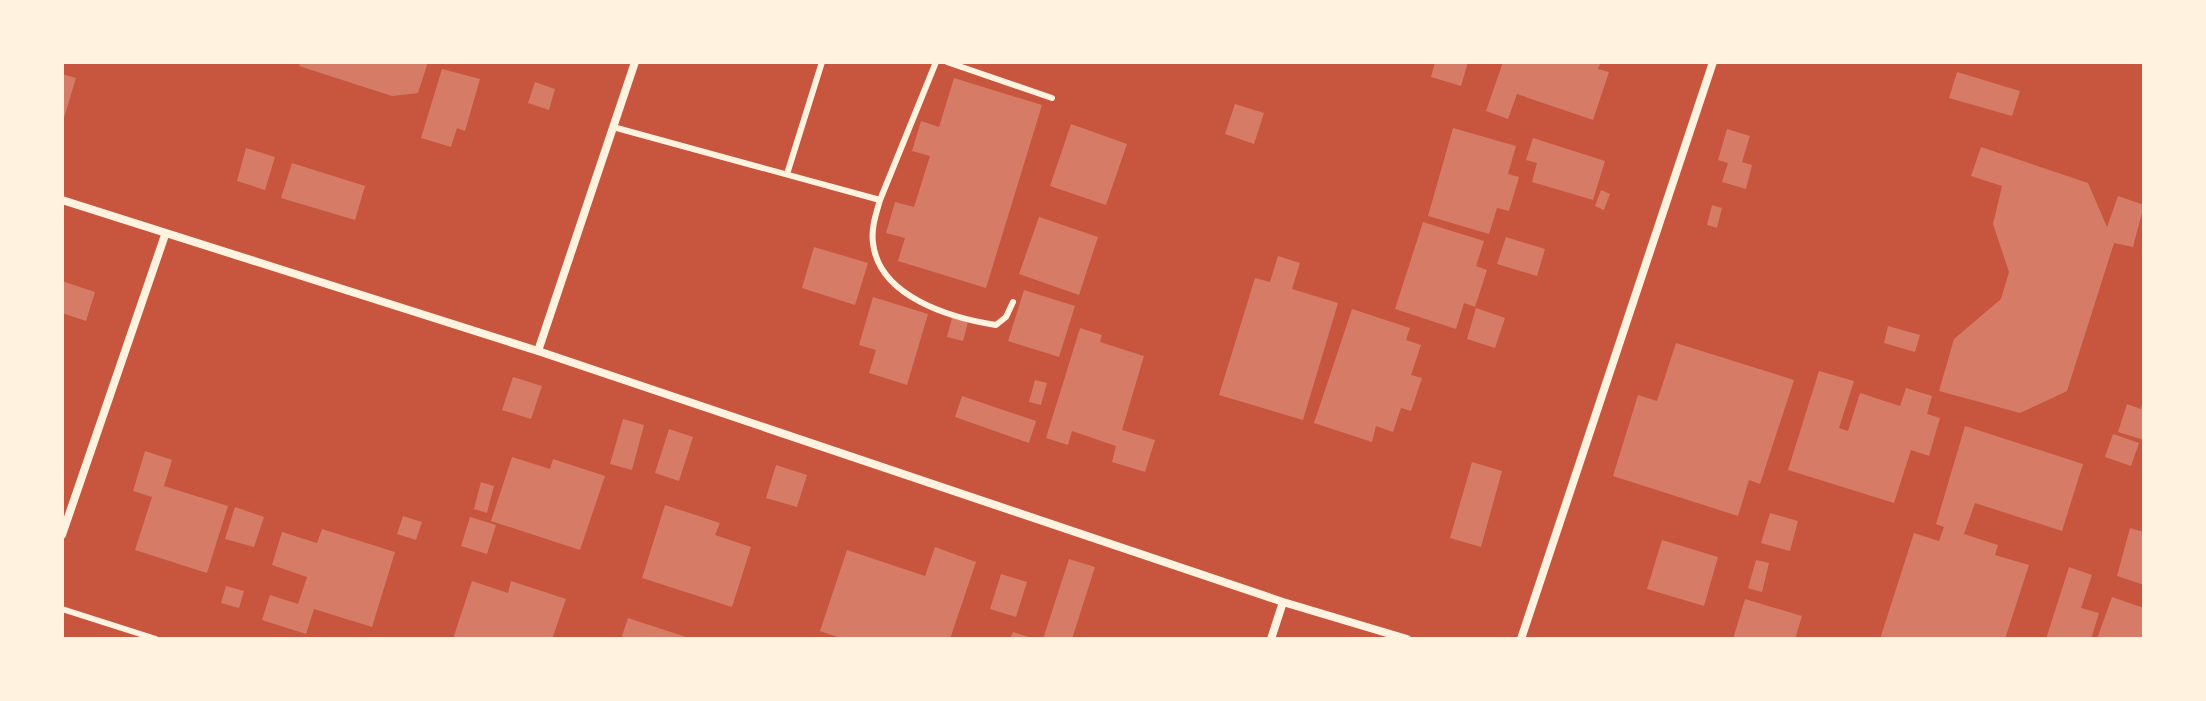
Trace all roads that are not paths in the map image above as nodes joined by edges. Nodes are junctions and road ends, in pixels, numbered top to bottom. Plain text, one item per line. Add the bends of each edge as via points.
1 (635, 62) edge
2 (822, 62) edge
3 (936, 62) edge
4 (947, 62) edge
5 (1713, 62) edge
6 (1052, 98) dead end
7 (613, 127) junction
8 (787, 174) junction
9 (62, 200) edge
10 (880, 200) junction
11 (165, 235) junction
12 (1013, 302) dead end
13 (538, 351) junction
14 (62, 535) edge
15 (1283, 602) junction
16 (62, 609) edge
17 (156, 639) edge
18 (1271, 639) edge
19 (1407, 639) edge
20 (1521, 639) edge

1 - 7 street
2 - 8 lane
3 - 10 lane
4 - 6 lane
5 - 20 street
7 - 8 lane
7 - 13 street
8 - 10 lane
9 - 11 street
10 - 12 lane via 874,249 895,285 923,303 996,325
11 - 13 street
11 - 14 street
13 - 15 street
15 - 18 street
15 - 19 street
16 - 17 lane

